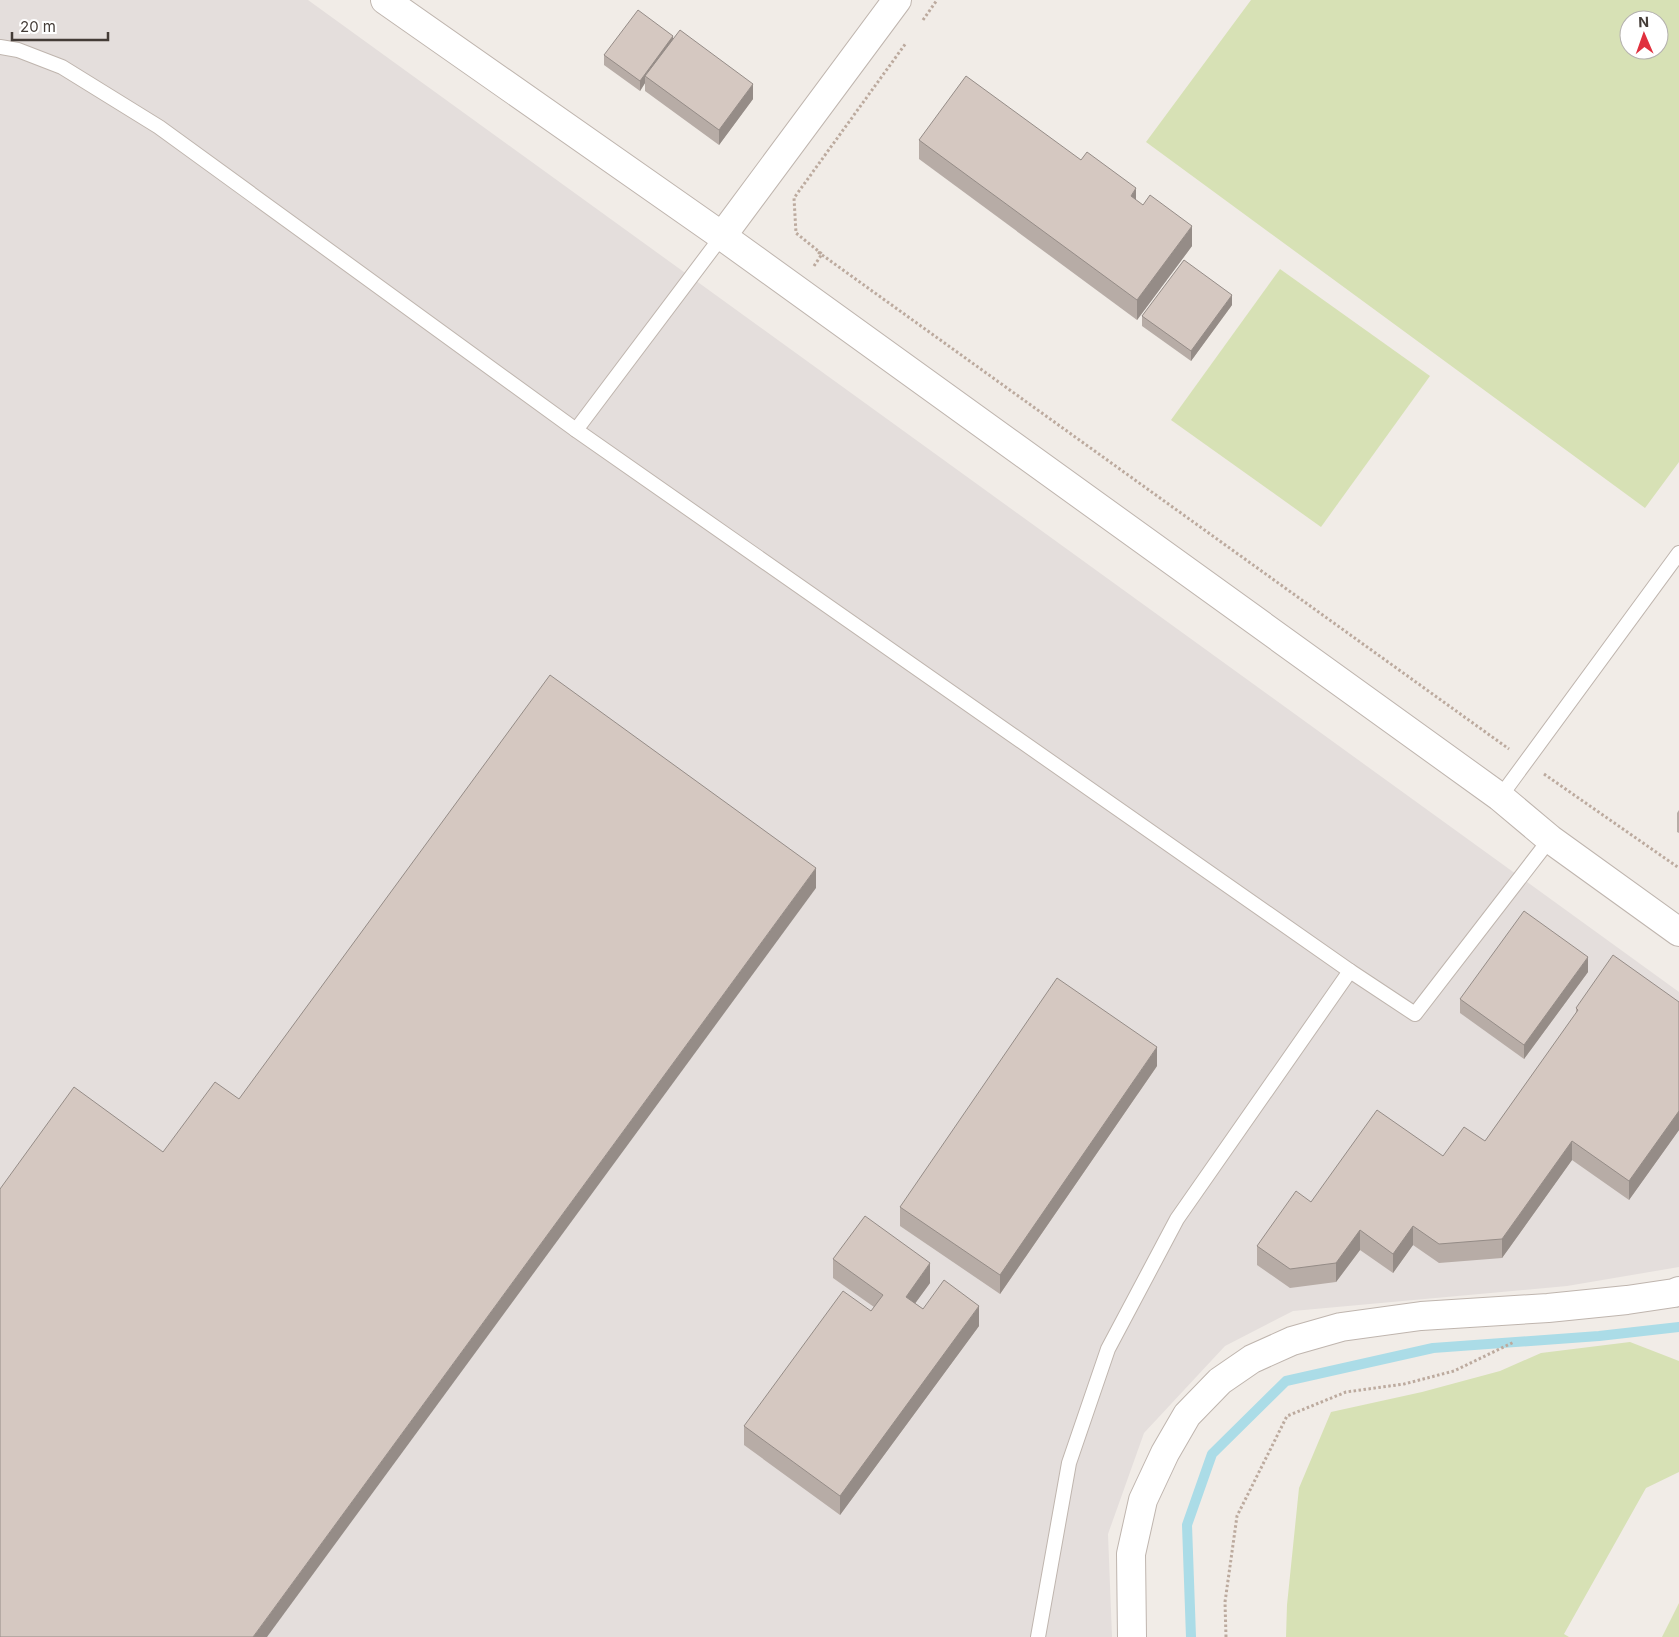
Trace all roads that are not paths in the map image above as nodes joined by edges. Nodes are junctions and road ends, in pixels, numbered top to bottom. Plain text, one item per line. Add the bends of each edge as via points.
1 (385, 0) edge
2 (898, 0) edge
3 (0, 47) edge
4 (722, 236) junction
5 (576, 430) junction
6 (1679, 553) edge
7 (1500, 797) junction
8 (1550, 839) junction
9 (1679, 932) edge
10 (1350, 971) junction
11 (1679, 1291) edge
12 (1038, 1637) edge
13 (1132, 1637) edge

1 - 4 street
2 - 4 street
3 - 5 lane via 18,50 62,67 160,127
4 - 5 lane
4 - 7 street
5 - 10 lane
6 - 7 lane
7 - 8 street
8 - 9 street
8 - 10 lane via 1415,1014
10 - 12 lane via 1177,1219 1108,1349 1068,1463
11 - 13 street via 1627,1300 1421,1316 1341,1327 1292,1341 1252,1359 1220,1381 1187,1416 1143,1500 1131,1554

